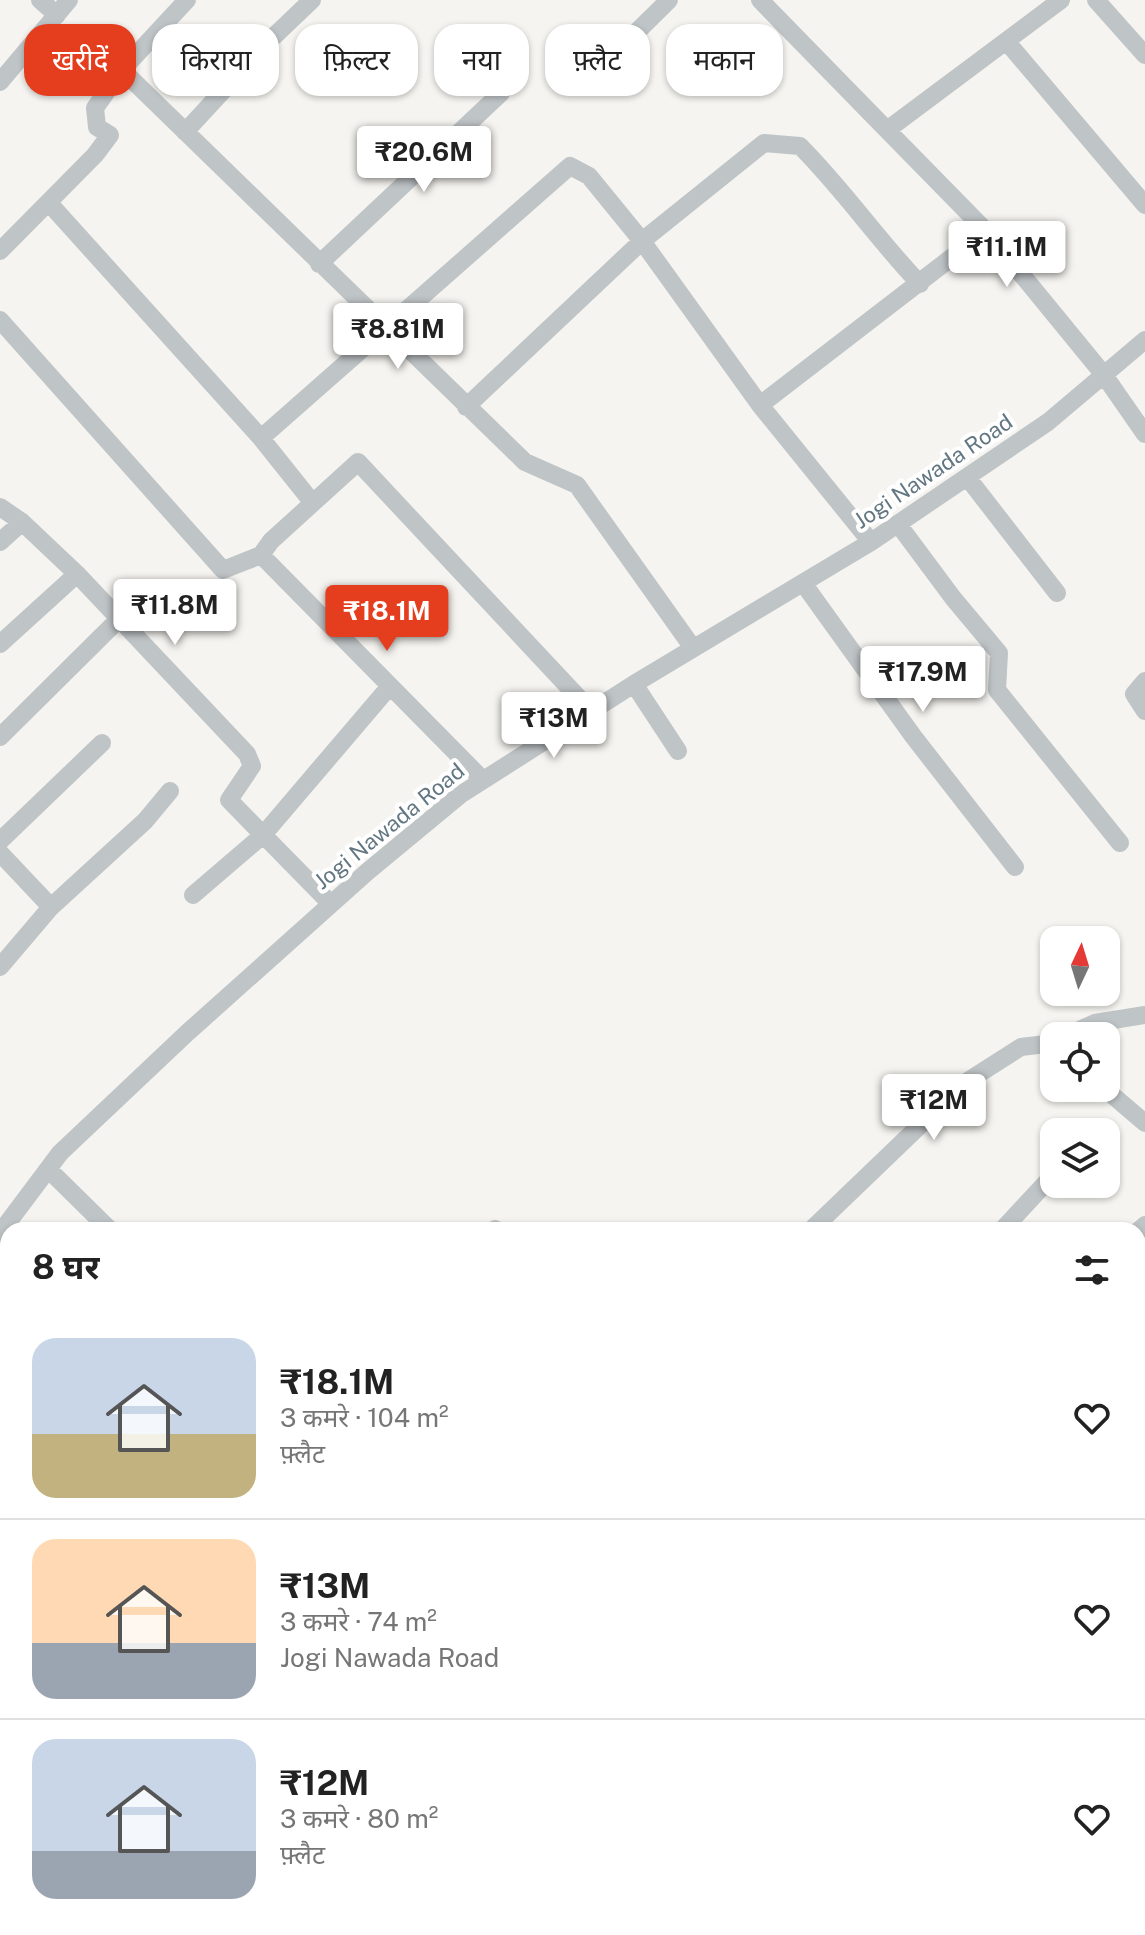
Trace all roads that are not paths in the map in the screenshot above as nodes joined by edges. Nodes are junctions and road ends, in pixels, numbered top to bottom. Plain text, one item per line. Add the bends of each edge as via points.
1 (40, 0) edge
2 (187, 0) edge
3 (312, 0) edge
4 (669, 0) edge
5 (1061, 0) edge
6 (1096, 0) edge
7 (762, 1) edge
8 (63, 7) edge
9 (645, 24) edge
10 (1007, 42) junction
11 (136, 55) edge
12 (1145, 55) edge
13 (0, 82) edge
14 (136, 84) edge
15 (104, 96) edge
16 (498, 96) edge
17 (887, 130) junction
18 (185, 132) junction
19 (49, 203) junction
20 (1145, 205) edge
21 (986, 231) junction
22 (642, 241) junction
23 (0, 251) edge
24 (319, 264) junction
25 (920, 284) junction
26 (0, 320) edge
27 (386, 329) junction
28 (1145, 340) edge
29 (1104, 375) junction
30 (760, 405) junction
31 (466, 407) junction
32 (1145, 434) edge
33 (261, 438) junction
34 (967, 477) junction
35 (312, 502) junction
36 (0, 507) edge
37 (22, 522) junction
38 (898, 524) junction
39 (0, 542) edge
40 (871, 542) junction
41 (261, 555) junction
42 (77, 574) junction
43 (803, 583) junction
44 (1057, 593) dead end
45 (119, 619) junction
46 (0, 644) edge
47 (693, 648) junction
48 (1145, 681) edge
49 (634, 684) junction
50 (390, 686) junction
51 (591, 711) junction
52 (1145, 711) edge
53 (0, 737) edge
54 (102, 743) dead end
55 (678, 751) dead end
56 (483, 780) junction
57 (170, 791) dead end
58 (263, 835) junction
59 (0, 841) edge
60 (1120, 843) dead end
61 (0, 853) edge
62 (1015, 867) dead end
63 (193, 895) dead end
64 (331, 904) junction
65 (51, 907) junction
66 (0, 967) edge
67 (1145, 1015) edge
68 (1101, 1022) edge
69 (1040, 1045) edge
70 (1120, 1102) edge
71 (1145, 1123) edge
72 (48, 1169) junction
73 (1040, 1189) edge
74 (8, 1222) edge
75 (102, 1222) edge
76 (819, 1222) edge
77 (1009, 1222) edge

1 - 8 street
2 - 11 street
3 - 18 street
4 - 9 street
5 - 10 street
6 - 12 street
7 - 17 street
8 - 13 street
10 - 17 street
10 - 20 street
14 - 18 street
15 - 19 street via 95,108 97,127 110,135
16 - 24 street
17 - 21 street
18 - 24 street
19 - 23 street
19 - 33 street
21 - 25 street
21 - 29 street
22 - 25 street via 764,143 800,146
22 - 27 street via 589,176 570,166
22 - 30 street
22 - 31 street
24 - 27 street
25 - 30 street
26 - 41 street via 223,570
27 - 31 street
27 - 33 street
28 - 29 street, Jogi Nawada Road
29 - 32 street
29 - 34 street, Jogi Nawada Road via 1048,422
30 - 40 street
31 - 47 street via 525,462 577,485
33 - 35 street
34 - 38 street, Jogi Nawada Road
34 - 44 street
35 - 41 street
35 - 51 street via 358,462
36 - 37 street
37 - 39 street
37 - 42 street
38 - 40 street, Jogi Nawada Road
38 - 60 street via 999,653 997,690
40 - 43 street, Jogi Nawada Road
41 - 50 street
42 - 45 street
42 - 46 street
43 - 47 street, Jogi Nawada Road
43 - 62 street
45 - 53 street
45 - 58 street via 247,754 252,766 229,800
47 - 49 street, Jogi Nawada Road
48 - 52 street via 1134,694
49 - 51 street, Jogi Nawada Road
49 - 55 street
50 - 56 street
50 - 58 street
51 - 56 street, Jogi Nawada Road
54 - 59 street
56 - 64 street, Jogi Nawada Road
57 - 65 street via 145,821
58 - 63 street
58 - 64 street
61 - 65 street
64 - 72 street, Jogi Nawada Road via 187,1033
65 - 66 street
67 - 68 street
69 - 76 street via 1021,1047 963,1084
70 - 71 street
72 - 74 street, Jogi Nawada Road
72 - 75 street
73 - 77 street

